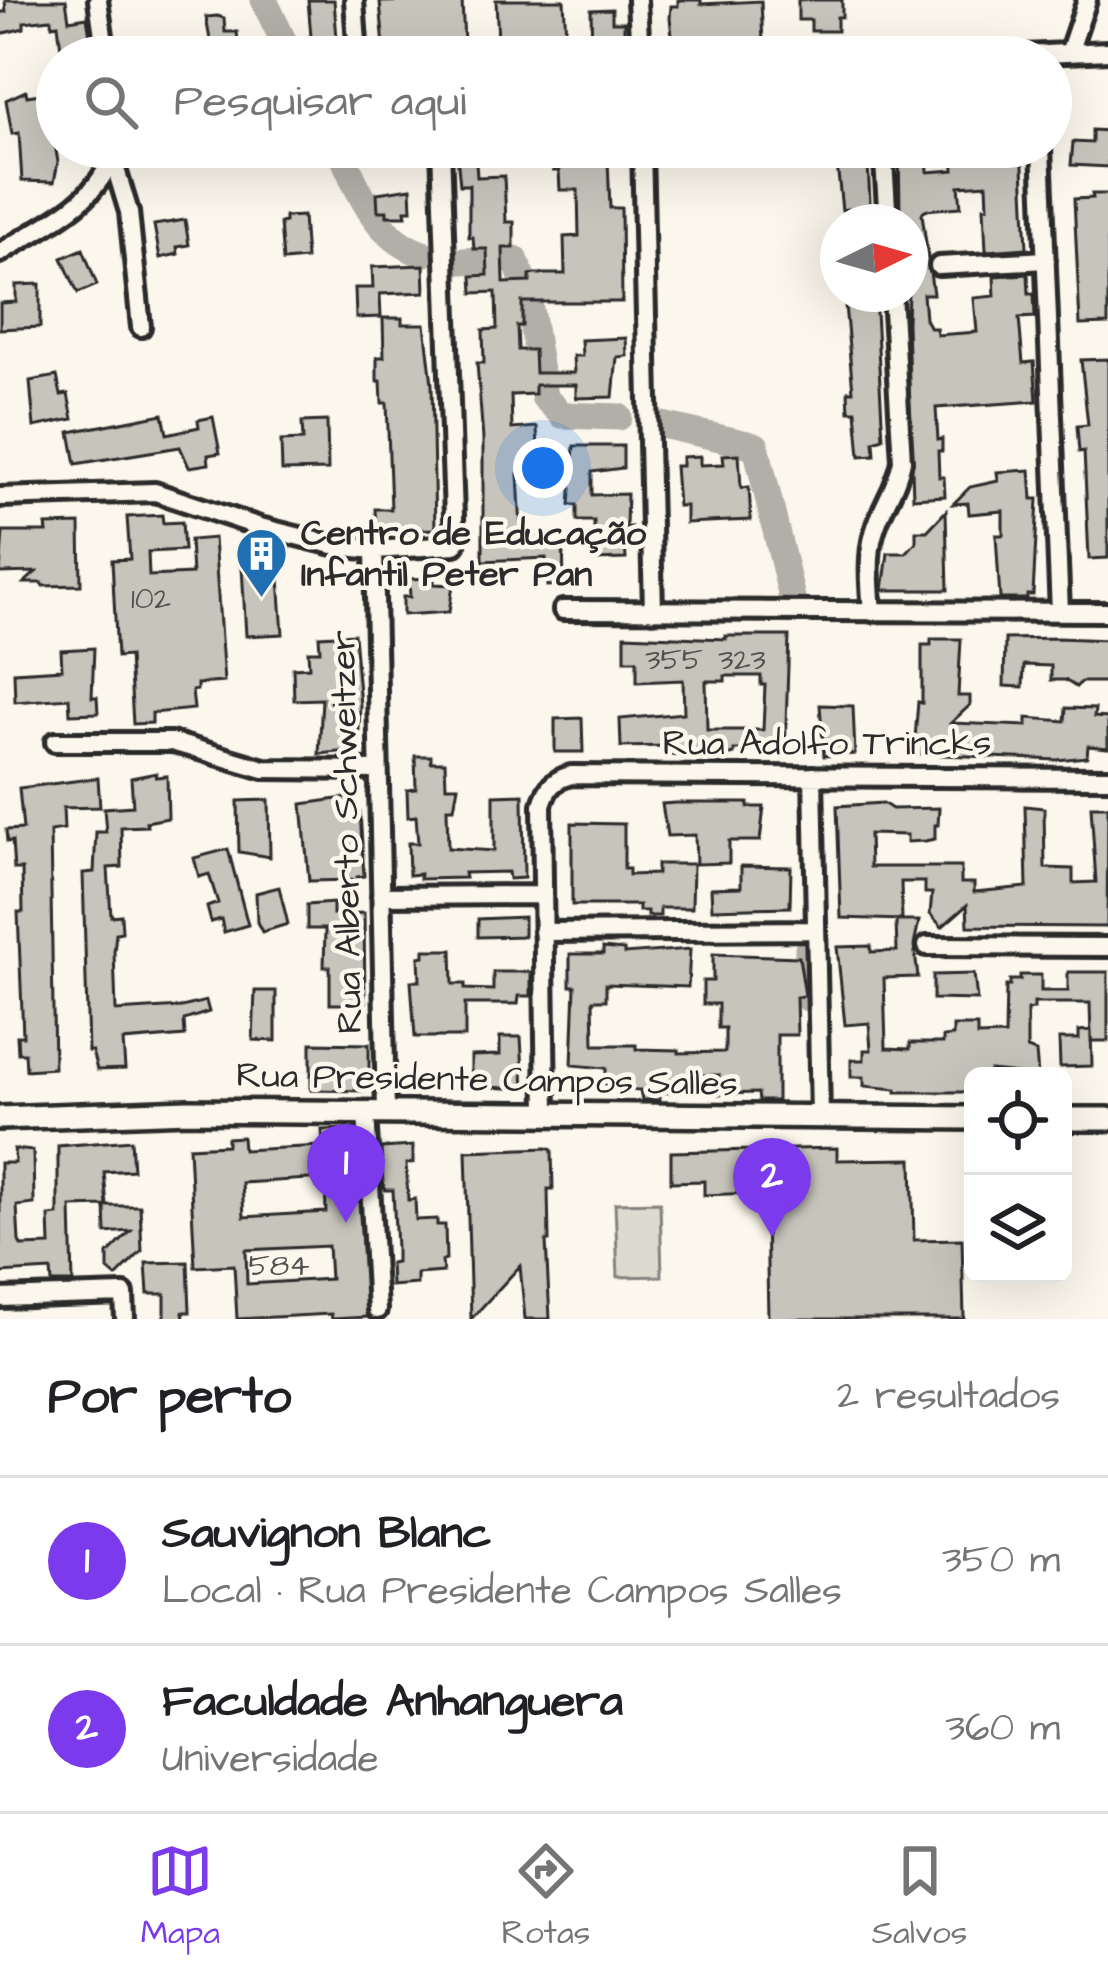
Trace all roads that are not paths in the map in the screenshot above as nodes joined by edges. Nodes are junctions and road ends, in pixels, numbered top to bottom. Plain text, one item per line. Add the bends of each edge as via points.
1 (98, 0) edge
2 (354, 0) edge
3 (637, 0) edge
4 (1088, 0) edge
5 (103, 36) edge
6 (357, 36) edge
7 (639, 36) edge
8 (1072, 45) edge
9 (1108, 51) edge
10 (1072, 53) edge
11 (107, 168) edge
12 (117, 168) edge
13 (441, 168) edge
14 (642, 168) edge
15 (884, 168) edge
16 (1042, 168) edge
17 (887, 204) edge
18 (0, 253) edge
19 (1046, 260) junction
20 (939, 266) dead end
21 (893, 312) edge
22 (141, 327) dead end
23 (0, 497) edge
24 (374, 550) junction
25 (563, 610) dead end
26 (653, 611) junction
27 (872, 612) junction
28 (1060, 612) junction
29 (1108, 613) edge
30 (55, 742) dead end
31 (378, 770) junction
32 (813, 776) junction
33 (1108, 778) edge
34 (543, 895) junction
35 (381, 896) junction
36 (816, 930) junction
37 (543, 932) junction
38 (927, 946) dead end
39 (1108, 946) edge
40 (376, 1113) junction
41 (547, 1114) junction
42 (820, 1117) junction
43 (0, 1118) edge
44 (964, 1118) edge
45 (1072, 1119) edge
46 (1108, 1119) edge
47 (0, 1298) edge
48 (377, 1310) dead end
49 (125, 1319) edge

1 - 5 street
2 - 6 street
3 - 7 street
4 - 8 street
9 - 10 street
11 - 18 street via 87,197
12 - 22 street
13 - 24 street via 455,545
14 - 26 street
15 - 17 street
16 - 19 street
19 - 20 street
19 - 28 street
21 - 27 street via 902,460 874,530
23 - 24 street via 155,492 260,527
24 - 31 street, Rua Alberto Schweitzer
25 - 26 street
26 - 27 street
27 - 28 street
28 - 29 street
30 - 31 street via 172,742 264,769
31 - 35 street, Rua Alberto Schweitzer
32 - 33 street, Rua Adolfo Trincks
32 - 34 street, Rua Adolfo Trincks via 571,775 549,786 542,805
32 - 36 street
34 - 35 street
34 - 37 street
35 - 40 street, Rua Alberto Schweitzer
36 - 37 street
36 - 42 street
37 - 41 street
38 - 39 street
40 - 41 main road, Rua Presidente Campos Salles
40 - 43 main road, Rua Presidente Campos Salles
40 - 48 street, Rua Alberto Schweitzer
41 - 42 main road, Rua Presidente Campos Salles
42 - 44 main road, Rua Presidente Campos Salles
45 - 46 main road
47 - 49 street via 124,1294

